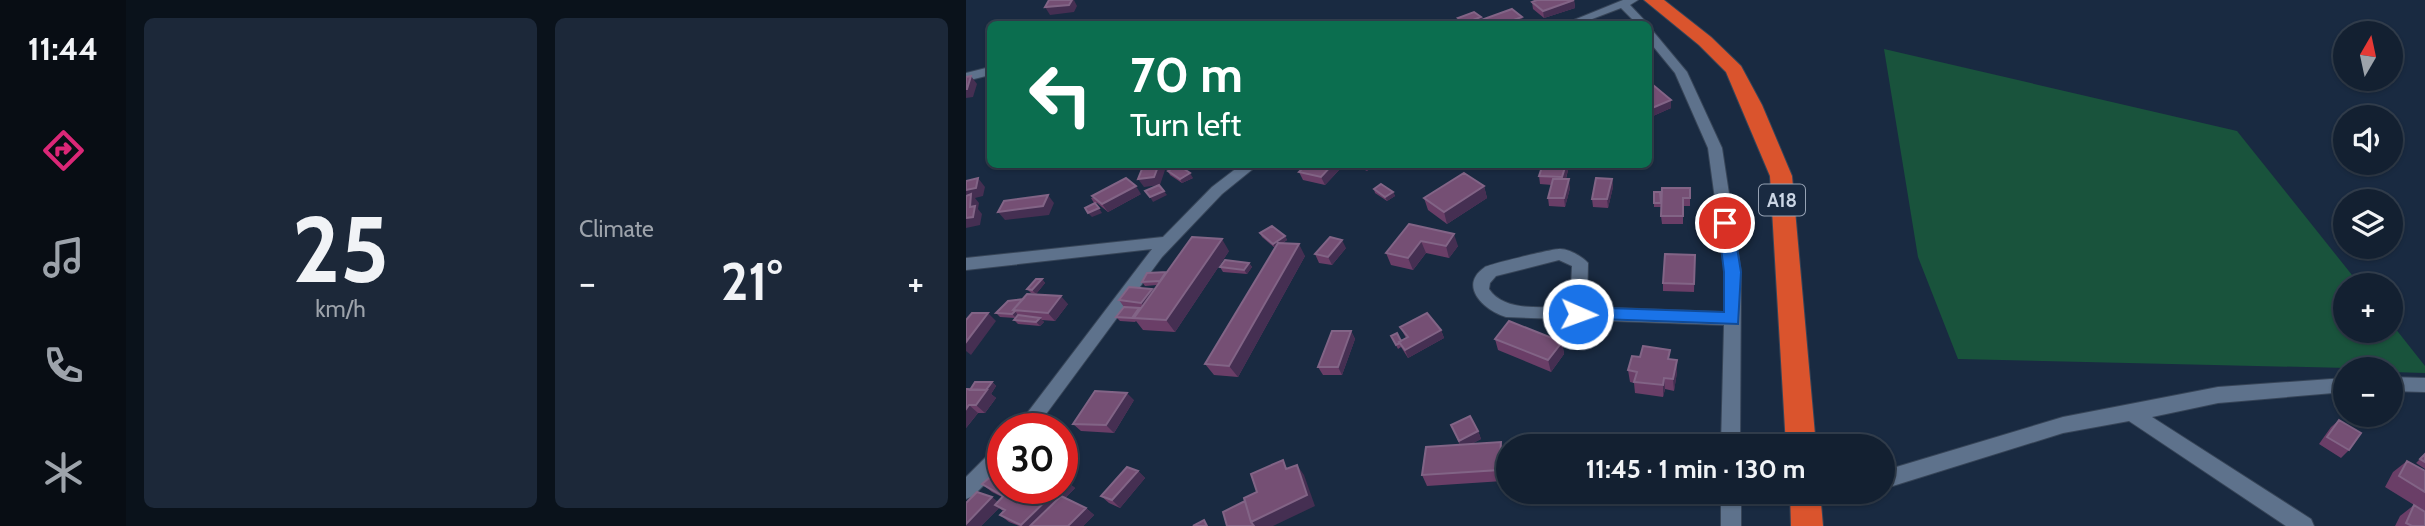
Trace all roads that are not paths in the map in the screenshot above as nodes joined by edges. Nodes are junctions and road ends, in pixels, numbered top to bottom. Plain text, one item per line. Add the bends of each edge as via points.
1 (1653, 0) edge
2 (1628, 2) edge
3 (1578, 21) edge
4 (1641, 21) edge
5 (1652, 37) edge
6 (987, 72) edge
7 (966, 77) edge
8 (1246, 168) edge
9 (1165, 242) junction
10 (966, 264) edge
11 (1578, 314) junction
12 (1732, 319) junction
13 (2403, 384) edge
14 (2425, 385) edge
15 (2333, 386) edge
16 (1038, 413) edge
17 (2131, 413) junction
18 (1731, 434) edge
19 (1800, 434) edge
20 (987, 469) edge
21 (1895, 476) edge
22 (966, 489) edge
23 (1731, 504) edge
24 (1806, 504) edge
25 (1731, 526) edge
26 (1807, 526) edge
27 (2304, 526) edge

1 - 19 highway, A18 via 1734,70 1781,176
2 - 3 street
2 - 4 street
5 - 12 street via 1681,72 1714,148 1732,272
6 - 7 street
8 - 9 street via 1221,185
9 - 10 street
9 - 16 street
11 - 11 street via 1506,311 1489,302 1481,290 1482,281 1491,271 1560,254 1572,258 1580,264
11 - 12 street
12 - 18 street
13 - 14 street
15 - 17 street via 2218,395
17 - 21 street via 2063,425
17 - 27 street
20 - 22 street
23 - 25 street
24 - 26 highway

